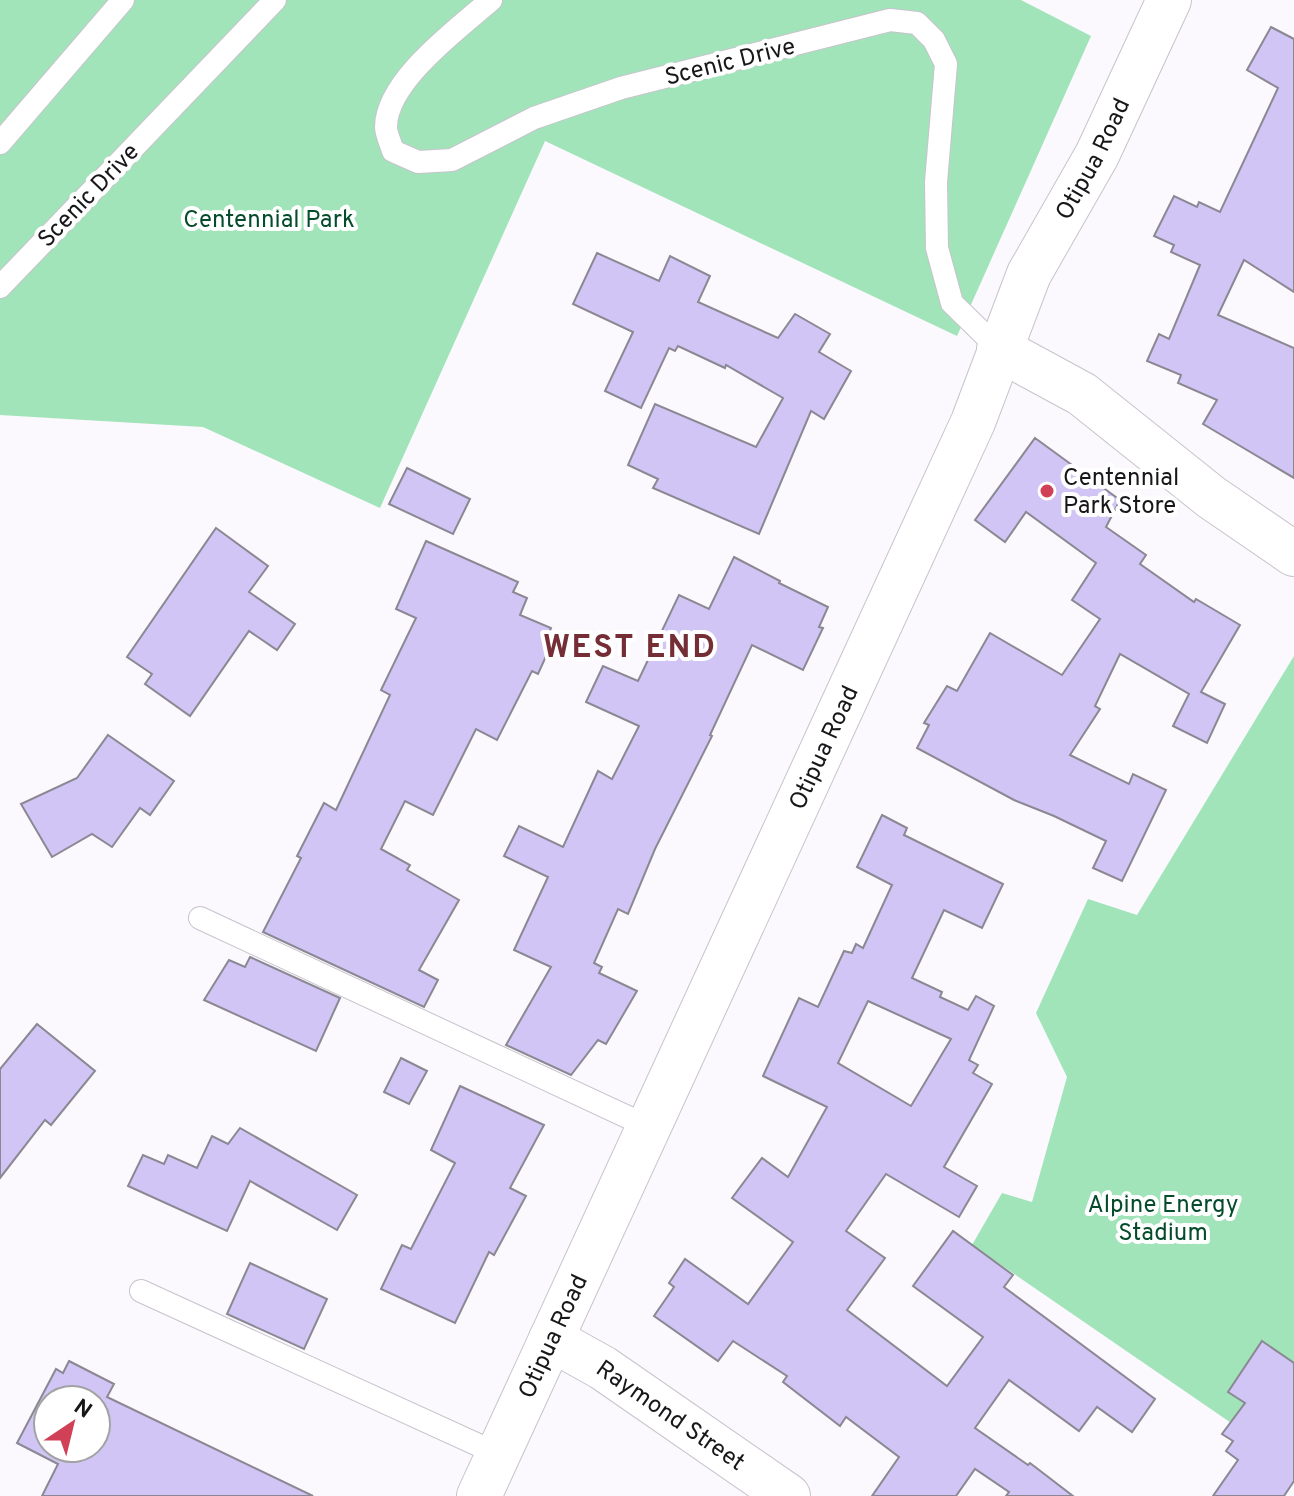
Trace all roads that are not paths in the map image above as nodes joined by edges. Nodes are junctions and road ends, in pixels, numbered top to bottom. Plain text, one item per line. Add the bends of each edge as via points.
1 (123, 0) edge
2 (275, 0) edge
3 (491, 0) edge
4 (1169, 0) edge
5 (0, 143) edge
6 (0, 287) edge
7 (999, 349) junction
8 (1294, 554) edge
9 (200, 918) dead end
10 (649, 1127) junction
11 (141, 1291) dead end
12 (551, 1339) junction
13 (498, 1454) junction
14 (479, 1496) edge
15 (788, 1496) edge

1 - 5 lane
2 - 6 lane, Scenic Drive
3 - 7 lane, Scenic Drive via 412,70 391,105 386,128 393,151 418,162 452,160 534,118 621,88 890,20 917,23 934,40 946,64 936,182 937,248 952,303
4 - 7 street, Otipua Road via 1097,155 1029,274
7 - 8 street via 1082,394 1211,497
7 - 10 street, Otipua Road via 973,422
9 - 10 lane
10 - 12 street, Otipua Road
11 - 13 lane
12 - 13 street, Otipua Road
12 - 15 street, Raymond Street via 603,1368
13 - 14 street, Otipua Road

